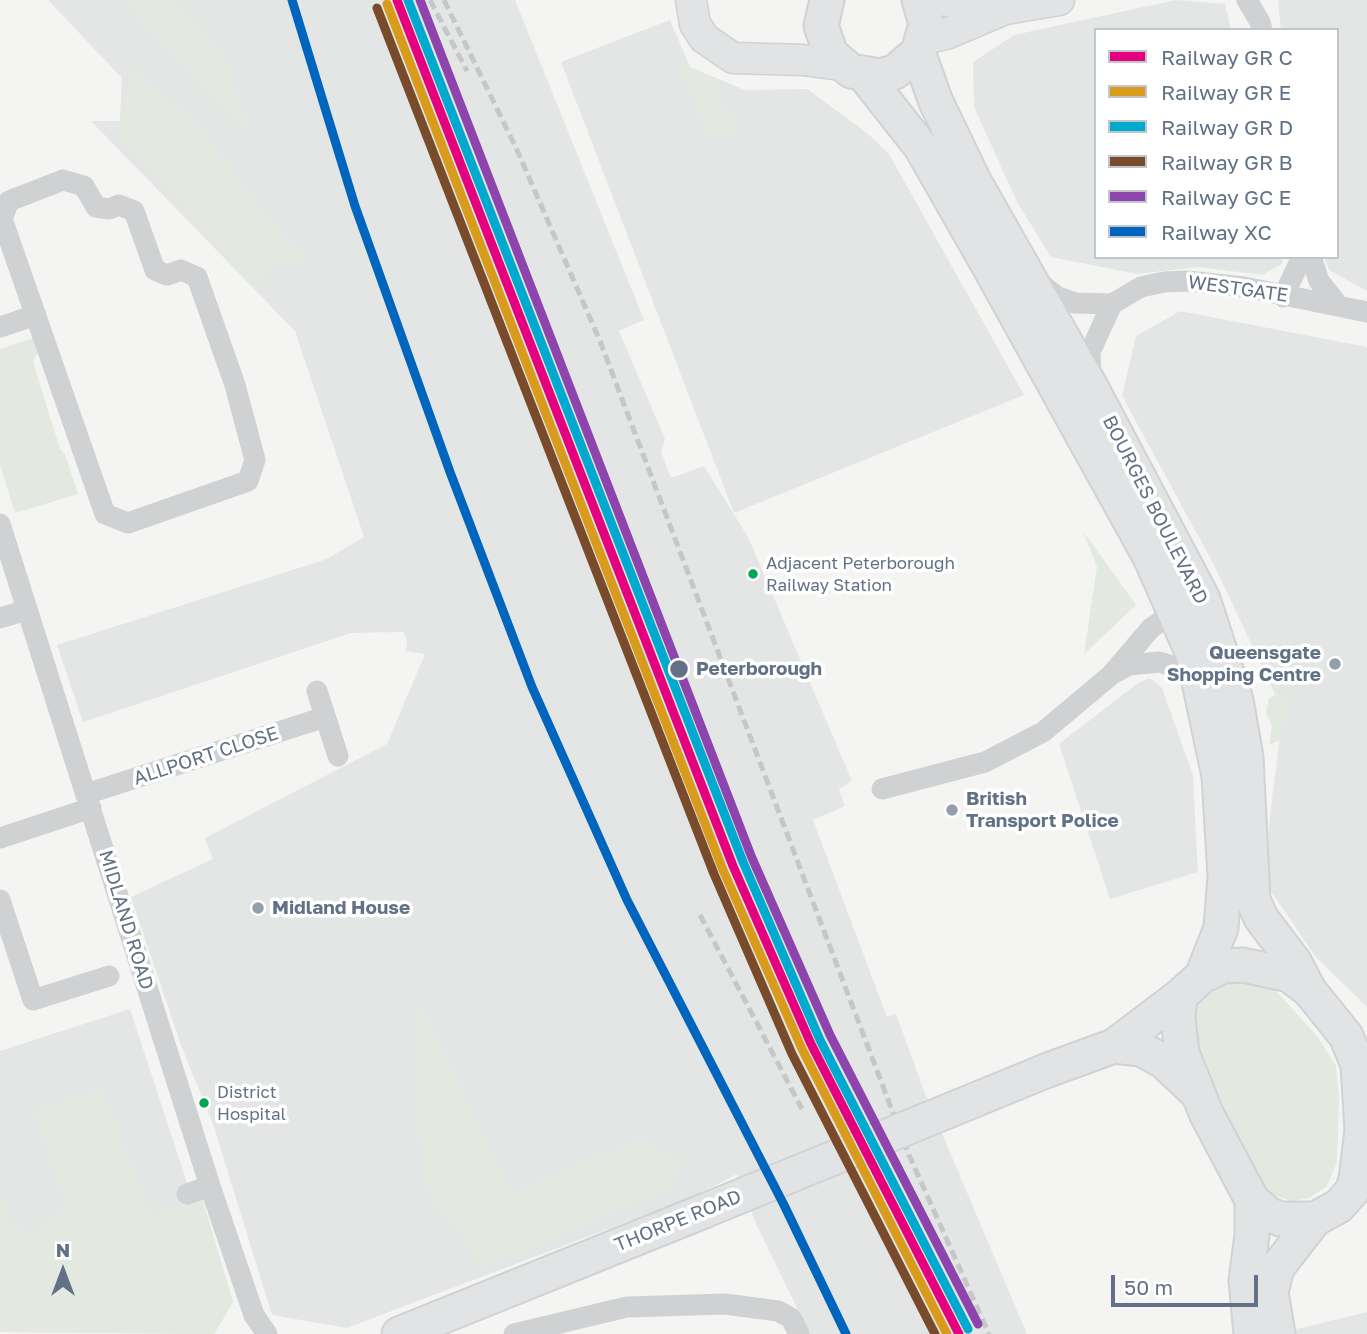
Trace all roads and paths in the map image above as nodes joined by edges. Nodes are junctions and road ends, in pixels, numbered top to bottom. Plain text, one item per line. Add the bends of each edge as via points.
1 (691, 0) edge
2 (919, 0) edge
3 (939, 0) edge
4 (1059, 0) edge
5 (1247, 0) edge
6 (1006, 9) junction
7 (824, 13) edge
8 (1262, 28) edge
9 (921, 46) junction
10 (760, 61) junction
11 (853, 71) junction
12 (4, 197) edge
13 (1301, 259) edge
14 (1312, 259) edge
15 (1026, 274) junction
16 (1283, 297) junction
17 (1112, 304) junction
18 (1338, 304) junction
19 (1367, 312) edge
20 (36, 315) junction
21 (0, 327) edge
22 (1092, 389) junction
23 (0, 524) edge
24 (27, 610) junction
25 (1174, 612) junction
26 (0, 618) edge
27 (1217, 637) junction
28 (1111, 675) junction
29 (1200, 687) junction
30 (317, 691) dead end
31 (325, 717) junction
32 (338, 756) dead end
33 (882, 789) dead end
34 (89, 801) junction
35 (0, 838) edge
36 (0, 900) edge
37 (109, 976) dead end
38 (1191, 986) junction
39 (1309, 990) junction
40 (1114, 1046) junction
41 (1196, 1091) junction
42 (210, 1186) junction
43 (187, 1194) dead end
44 (1252, 1200) junction
45 (1340, 1208) edge
46 (252, 1324) edge
47 (795, 1326) edge
48 (267, 1334) edge
49 (399, 1334) edge
50 (514, 1334) edge
51 (1251, 1334) edge
52 (1278, 1334) edge

1 - 10 street via 695,24 704,38 733,58
2 - 9 main road, BOURGES BOULEVARD via 926,24
3 - 6 street
4 - 6 street
5 - 8 street
6 - 9 street
7 - 10 street
7 - 11 main road, BOURGES BOULEVARD via 827,48
9 - 11 main road via 895,72
9 - 15 main road, BOURGES BOULEVARD via 936,102
10 - 11 street via 803,60
11 - 25 main road, BOURGES BOULEVARD via 921,147 1130,520
12 - 20 street via 2,219
12 - 20 street via 63,180 84,186 96,207 119,205 134,211 155,270 167,275 181,270 197,277 255,460 248,481 128,523 105,514
13 - 16 street
14 - 18 street via 1319,281
15 - 17 street via 1075,303
15 - 22 main road, BOURGES BOULEVARD
16 - 17 street, WESTGATE via 1188,281 1142,287
16 - 18 street, WESTGATE
17 - 22 street via 1090,352
18 - 19 street, WESTGATE
20 - 21 street
22 - 27 main road, BOURGES BOULEVARD via 1203,599
23 - 24 street, MIDLAND ROAD
24 - 26 street
24 - 34 street, MIDLAND ROAD
25 - 27 street via 1204,623
25 - 28 street via 1151,628
25 - 29 main road, BOURGES BOULEVARD via 1193,654
27 - 39 main road, BOURGES BOULEVARD via 1236,699 1246,757 1253,900
28 - 29 street via 1129,665 1159,662 1180,668
28 - 33 street via 1043,732 994,757 927,780
29 - 38 main road, BOURGES BOULEVARD via 1219,776 1225,876 1221,928
30 - 31 street
31 - 32 street
31 - 34 street, ALLPORT CLOSE
34 - 35 street, ALLPORT CLOSE
34 - 42 street, MIDLAND ROAD
36 - 37 street via 33,1000
38 - 39 main road via 1223,966 1243,965 1289,975
38 - 40 main road, THORPE ROAD
38 - 41 main road via 1178,1035
39 - 45 main road via 1346,1036 1358,1065 1362,1101 1359,1163 1352,1191
40 - 41 main road via 1142,1049
40 - 49 main road, THORPE ROAD, bridge
41 - 44 main road
42 - 43 street
42 - 46 street, MIDLAND ROAD
44 - 45 main road via 1280,1219
44 - 51 main road via 1246,1280
45 - 52 main road via 1277,1268 1270,1292
46 - 48 street, MIDLAND ROAD
47 - 50 street via 778,1311 726,1304 627,1307

